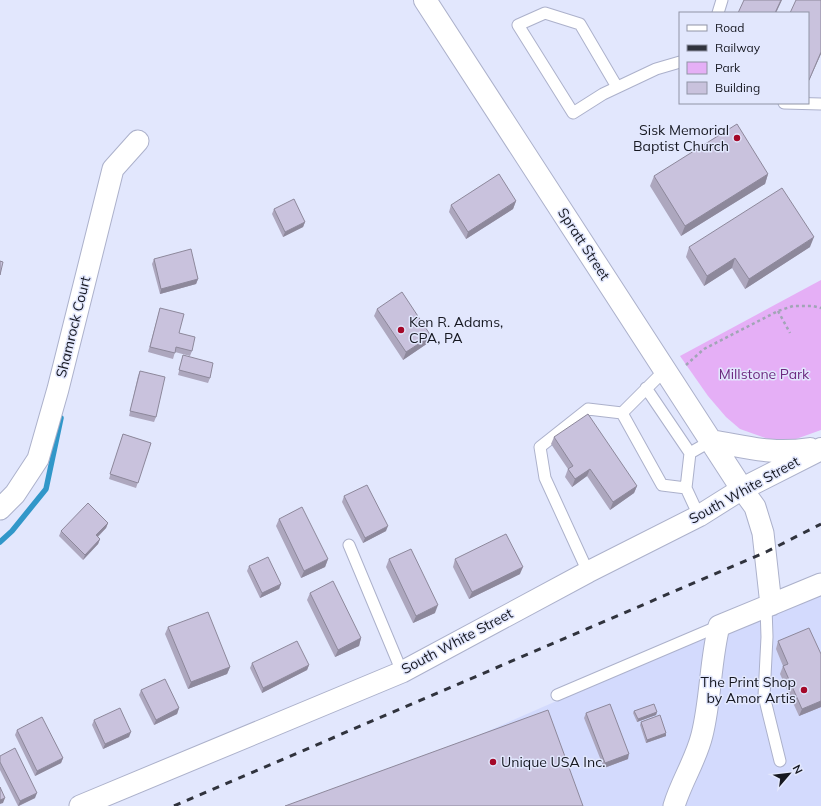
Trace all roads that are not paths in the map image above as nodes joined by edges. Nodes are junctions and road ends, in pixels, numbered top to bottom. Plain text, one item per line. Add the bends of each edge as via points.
1 (425, 0) edge
2 (722, 0) edge
3 (718, 12) edge
4 (679, 62) edge
5 (617, 87) junction
6 (809, 104) edge
7 (821, 104) edge
8 (138, 141) dead end
9 (664, 370) junction
10 (646, 388) junction
11 (622, 413) junction
12 (711, 441) junction
13 (821, 448) edge
14 (690, 453) junction
15 (686, 488) junction
16 (742, 489) junction
17 (0, 509) edge
18 (699, 516) junction
19 (349, 545) dead end
20 (588, 572) junction
21 (821, 584) edge
22 (768, 606) junction
23 (719, 626) junction
24 (402, 672) junction
25 (557, 695) dead end
26 (780, 761) dead end
27 (80, 806) edge
28 (674, 806) edge

1 - 9 main road, Spratt Street
2 - 3 lane
4 - 5 lane via 656,69
5 - 5 lane via 573,113 518,25 545,13 580,24
6 - 7 lane
8 - 17 street, Shamrock Court via 113,169 38,459 15,494
9 - 10 lane
9 - 12 main road, Spratt Street
10 - 11 lane
10 - 14 lane
11 - 15 lane via 662,485
11 - 20 lane via 588,408 540,447 545,478
12 - 13 main road via 756,450 782,452
12 - 14 lane
12 - 16 main road, Spratt Street
13 - 16 main road, South White Street
14 - 15 lane
15 - 18 lane
16 - 18 street, South White Street
16 - 22 street via 755,507 763,533
18 - 20 street, South White Street
19 - 24 lane
20 - 24 street, South White Street
21 - 22 street
22 - 23 street
22 - 26 lane via 764,696
23 - 25 lane
23 - 28 street via 702,736
24 - 27 street, South White Street

